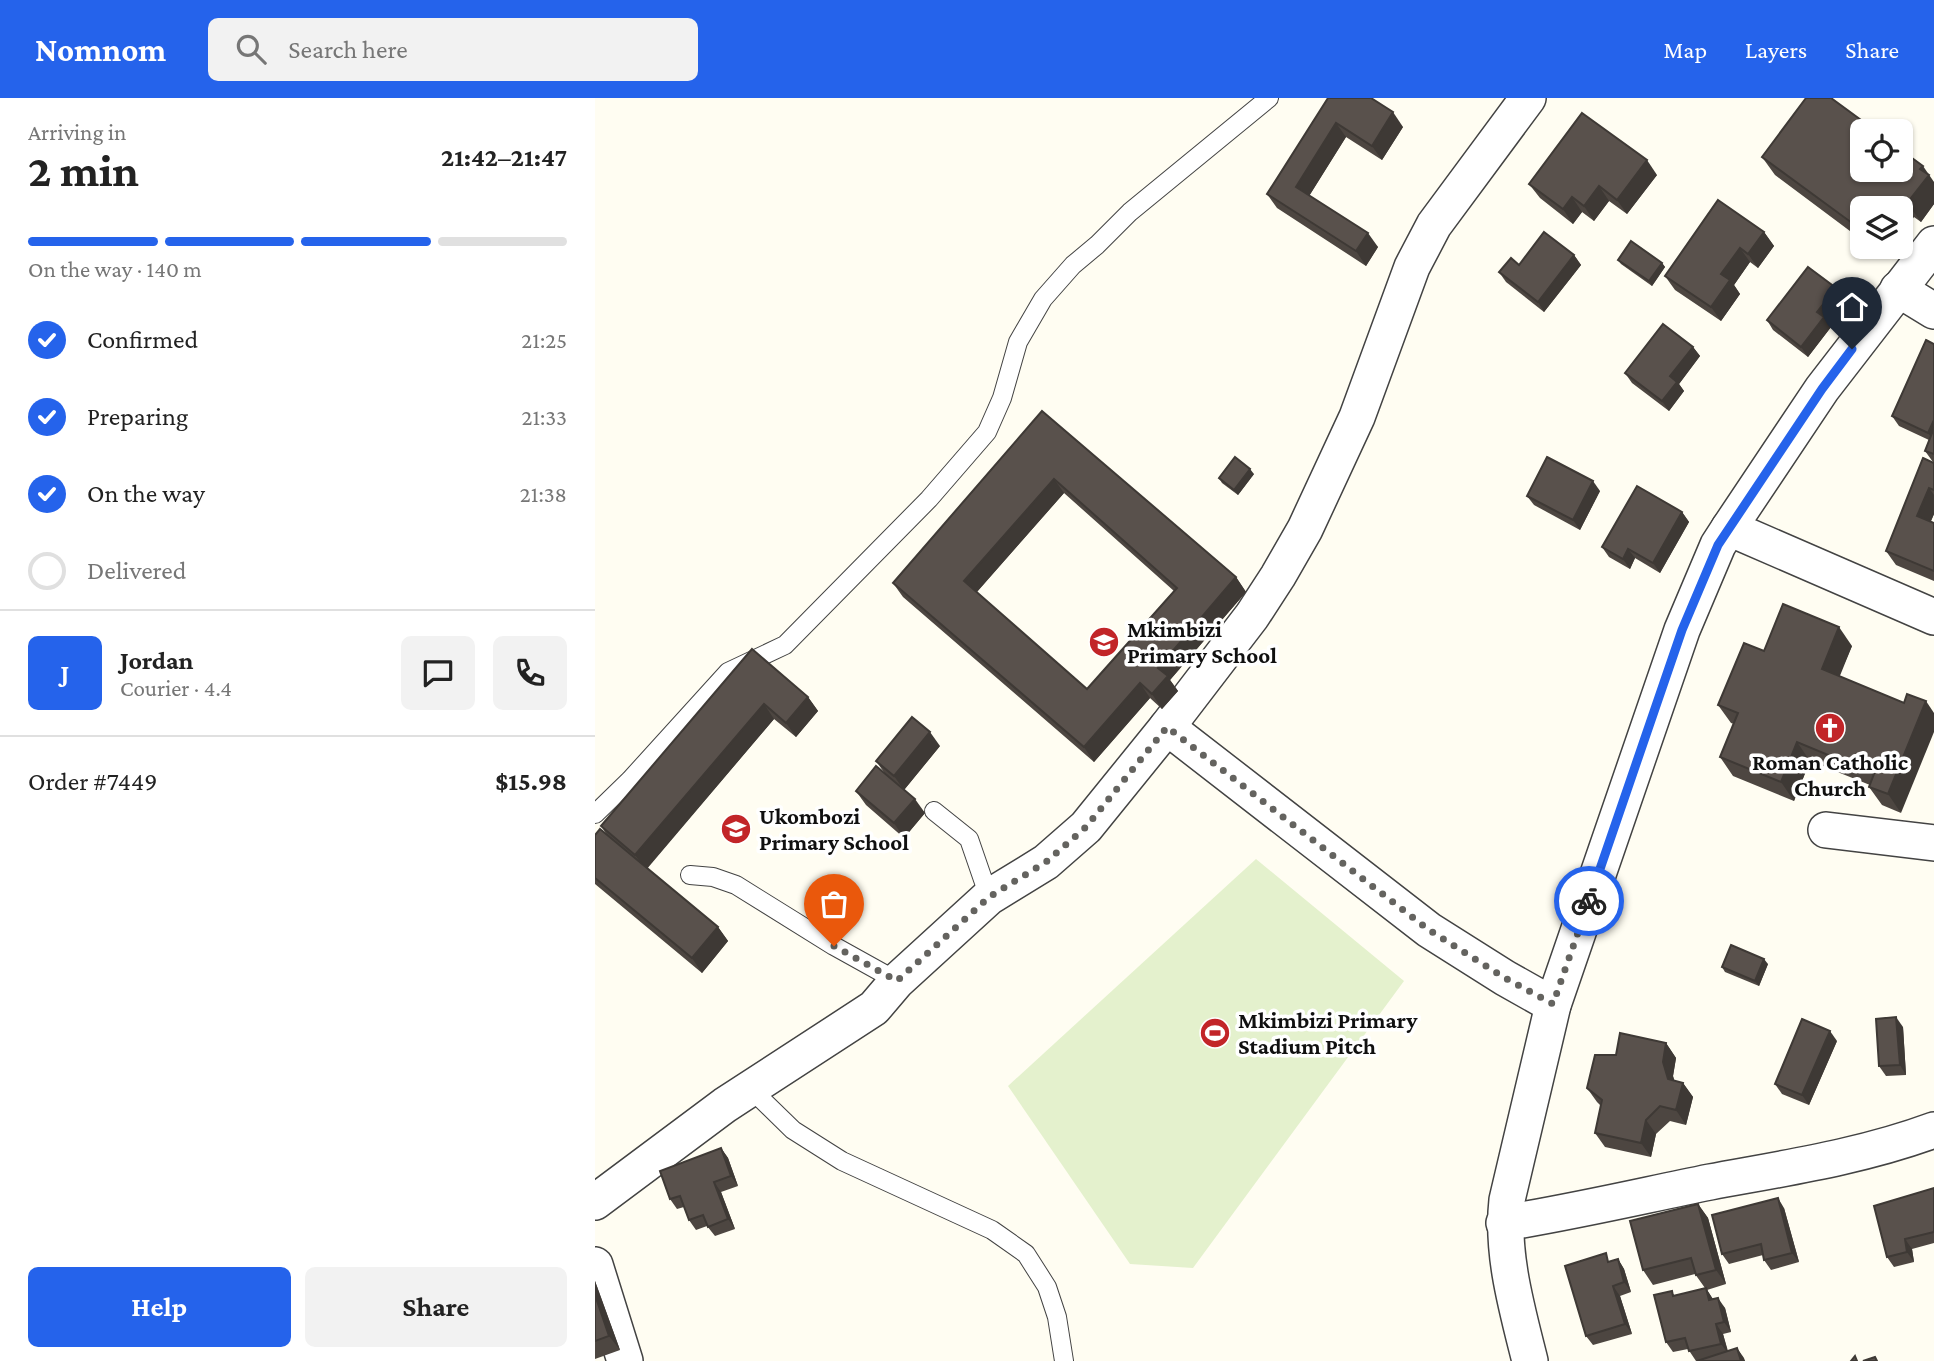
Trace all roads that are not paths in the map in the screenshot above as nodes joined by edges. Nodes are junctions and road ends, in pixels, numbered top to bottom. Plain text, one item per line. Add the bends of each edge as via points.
1 (1269, 98) edge
2 (1528, 98) edge
3 (1934, 244) edge
4 (1898, 289) junction
5 (1934, 311) edge
6 (1729, 528) junction
7 (1934, 617) edge
8 (1167, 727) junction
9 (934, 811) dead end
10 (595, 814) edge
11 (1826, 830) dead end
12 (1934, 843) edge
13 (690, 875) dead end
14 (989, 897) junction
15 (897, 981) junction
16 (1553, 1004) junction
17 (750, 1088) junction
18 (1934, 1130) edge
19 (595, 1202) edge
20 (1504, 1223) junction
21 (595, 1265) edge
22 (625, 1361) edge
23 (1064, 1361) edge
24 (1530, 1361) edge

1 - 10 lane via 1073,265 1043,299 1018,342 987,432 929,499 785,645 728,672
2 - 8 street via 1434,225 1412,267 1357,417 1285,564 1252,616
3 - 4 street
4 - 5 street
4 - 6 street via 1822,389
6 - 7 street
6 - 16 street via 1682,630
8 - 14 street via 1086,827 1046,862
8 - 16 street via 1429,930
9 - 14 lane via 968,839
11 - 12 street
13 - 15 lane via 736,885
14 - 15 street
15 - 17 street via 874,1008
16 - 20 street
17 - 19 street
17 - 23 lane via 793,1130 842,1161 981,1225 1025,1254 1047,1286
18 - 20 street via 1890,1146 1826,1160
20 - 24 street
21 - 22 street

